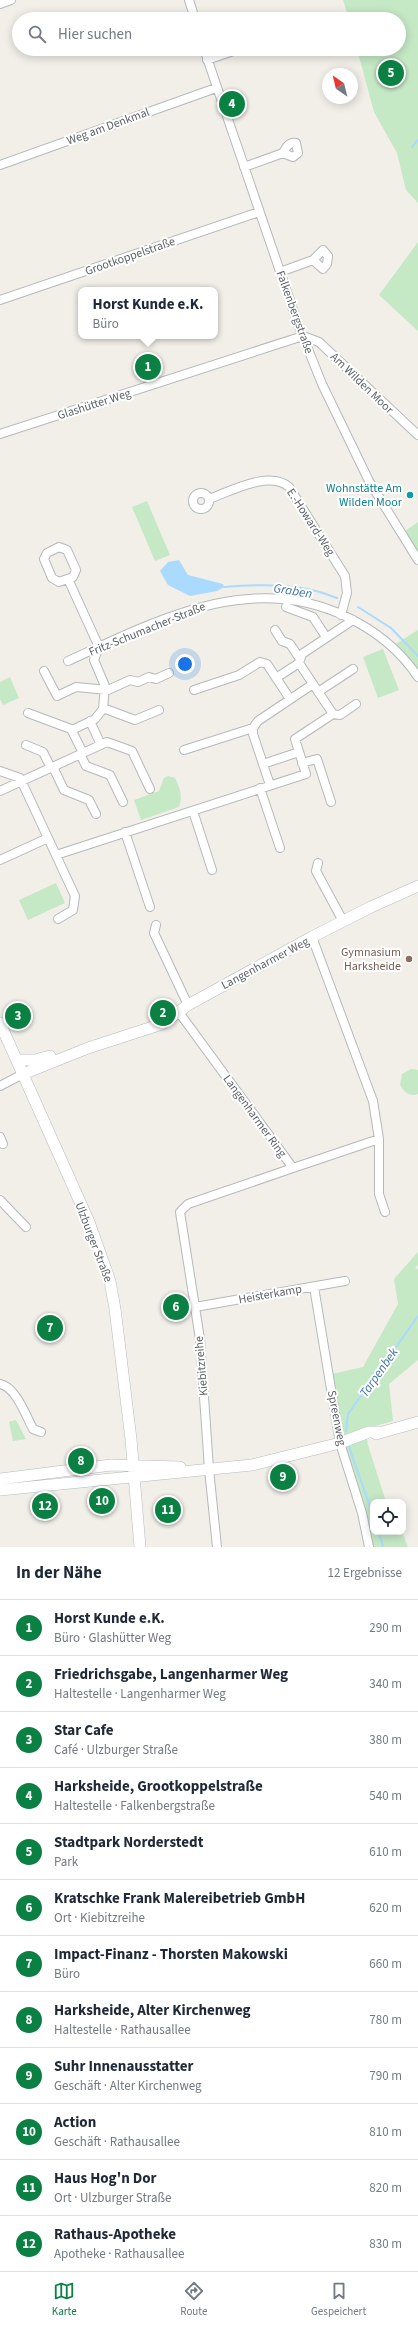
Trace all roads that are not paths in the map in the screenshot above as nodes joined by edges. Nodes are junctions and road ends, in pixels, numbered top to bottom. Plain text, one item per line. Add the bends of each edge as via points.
1 (11, 0) edge
2 (189, 0) edge
3 (0, 4) edge
4 (193, 12) edge
5 (206, 56) edge
6 (219, 56) edge
7 (207, 60) junction
8 (216, 88) junction
9 (283, 153) dead end
10 (0, 165) edge
11 (244, 167) junction
12 (259, 212) junction
13 (313, 260) dead end
14 (280, 272) junction
15 (0, 300) edge
16 (303, 336) junction
17 (0, 434) edge
18 (418, 435) edge
19 (209, 499) dead end
20 (418, 560) edge
21 (68, 579) junction
22 (286, 607) dead end
23 (342, 614) junction
24 (353, 620) junction
25 (275, 630) dead end
26 (326, 637) junction
27 (99, 647) junction
28 (299, 661) junction
29 (68, 662) dead end
30 (354, 669) dead end
31 (44, 671) dead end
32 (169, 673) dead end
33 (418, 677) edge
34 (276, 678) junction
35 (313, 684) junction
36 (105, 690) junction
37 (194, 690) dead end
38 (318, 692) junction
39 (290, 699) junction
40 (356, 704) dead end
41 (103, 708) junction
42 (159, 710) dead end
43 (28, 713) dead end
44 (333, 714) junction
45 (90, 721) junction
46 (253, 728) junction
47 (72, 730) junction
48 (101, 744) junction
49 (26, 745) dead end
50 (184, 750) dead end
51 (299, 752) junction
52 (82, 753) junction
53 (302, 763) junction
54 (263, 764) junction
55 (52, 767) junction
56 (0, 771) edge
57 (21, 781) junction
58 (270, 785) junction
59 (260, 788) junction
60 (150, 789) dead end
61 (0, 791) edge
62 (123, 802) dead end
63 (331, 802) dead end
64 (192, 810) junction
65 (96, 814) dead end
66 (126, 832) junction
67 (48, 838) junction
68 (280, 848) dead end
69 (56, 855) junction
70 (0, 860) edge
71 (318, 863) dead end
72 (212, 870) dead end
73 (418, 886) edge
74 (150, 907) dead end
75 (58, 919) dead end
76 (343, 921) junction
77 (156, 925) dead end
78 (312, 937) junction
79 (183, 1008) junction
80 (0, 1023) edge
81 (88, 1048) junction
82 (17, 1060) junction
83 (23, 1074) junction
84 (0, 1086) edge
85 (379, 1139) junction
86 (293, 1168) junction
87 (0, 1200) edge
88 (385, 1212) dead end
89 (26, 1226) dead end
90 (344, 1281) dead end
91 (314, 1287) junction
92 (195, 1307) junction
93 (0, 1384) edge
94 (418, 1422) edge
95 (41, 1432) dead end
96 (340, 1442) junction
97 (133, 1465) junction
98 (209, 1469) junction
99 (191, 1470) junction
100 (134, 1476) junction
101 (0, 1479) edge
102 (0, 1490) edge
103 (140, 1547) edge
104 (217, 1547) edge
105 (369, 1547) edge

1 - 3 street
2 - 4 street
5 - 7 street, Falkenbergstraße
6 - 7 street
7 - 8 street, Falkenbergstraße
8 - 10 street, Weg am Denkmal
8 - 11 street, Falkenbergstraße
9 - 11 street
11 - 12 street, Falkenbergstraße
12 - 14 street, Falkenbergstraße
12 - 15 street, Grootkoppelstraße
13 - 14 street
14 - 16 street, Falkenbergstraße
16 - 17 street, Glashütter Weg
16 - 18 street, Am Wilden Moor via 324,346
16 - 20 street, Falkenbergstraße via 349,442 369,481
19 - 23 street, E.-Howard-Weg via 266,480 279,481 289,487 344,576 347,593
21 - 21 street via 74,576 76,571 67,550 60,547 47,553 45,562 53,579 59,582
21 - 27 street
22 - 26 street via 312,617
23 - 24 street, Fritz-Schumacher-Straße
23 - 27 street, Fritz-Schumacher-Straße via 288,600 230,600 192,609
24 - 26 street
24 - 33 street, Fritz-Schumacher-Straße via 390,644
25 - 28 street via 283,642 290,644
26 - 28 street via 302,654
27 - 29 street, Fritz-Schumacher-Straße
27 - 36 street via 94,660
28 - 34 street
28 - 35 street
30 - 38 street
31 - 36 street via 56,696 76,687
32 - 36 street via 156,679 149,677 138,682 130,680
34 - 37 street via 266,664 259,662 239,675
34 - 39 street
35 - 38 street
35 - 39 street
36 - 41 street
38 - 44 street
39 - 46 street via 257,722
40 - 44 street via 341,714
41 - 42 street via 135,720
41 - 45 street via 99,716
43 - 47 street
44 - 51 street via 296,739
45 - 47 street
45 - 48 street
46 - 50 street
46 - 54 street
47 - 52 street
48 - 52 street
48 - 60 street via 108,742 132,751
49 - 55 street via 43,752
51 - 53 street
51 - 54 street
52 - 55 street
52 - 62 street via 86,766 110,775
53 - 58 street via 306,774
53 - 63 street via 317,759
54 - 58 street
55 - 57 street
55 - 65 street via 64,790 88,799
56 - 57 street via 20,778
57 - 61 street
57 - 67 street
58 - 59 street
59 - 64 street
59 - 68 street
64 - 66 street
64 - 72 street
66 - 69 street
66 - 74 street
67 - 69 street
67 - 70 street
69 - 75 street via 75,901 72,911
71 - 76 street via 316,871
73 - 76 main road, Langenharmer Weg
76 - 78 main road, Langenharmer Weg
77 - 79 street via 154,933
78 - 79 main road, Langenharmer Weg
78 - 85 street via 370,1090
79 - 81 main road, Langenharmer Weg via 162,1024
79 - 86 street, Langenharmer Ring
80 - 82 main road, Ulzburger Straße
81 - 82 main road, Langenharmer Weg via 72,1048 35,1060
81 - 83 main road, Langenharmer Weg
82 - 83 main road, Ulzburger Straße
83 - 84 street, Langenharmer Weg
83 - 97 main road, Ulzburger Straße via 89,1222 110,1281
85 - 86 street, Langenharmer Ring
85 - 88 street via 379,1191
86 - 92 street, Kiebitzreihe via 188,1204 183,1208 180,1217
87 - 89 street
90 - 91 street, Heisterkamp
91 - 92 street, Heisterkamp
91 - 96 street, Spreenweg
92 - 98 street, Kiebitzreihe via 200,1339
93 - 95 street via 15,1396 33,1430
94 - 96 main road via 383,1432 369,1432
96 - 98 main road via 265,1463
96 - 105 street, Spreenweg via 362,1513
97 - 99 main road via 179,1466
97 - 100 main road, Ulzburger Straße
97 - 101 main road via 111,1465
98 - 99 main road
98 - 104 street, Kiebitzreihe
99 - 100 main road
100 - 102 main road
100 - 103 main road, Ulzburger Straße

